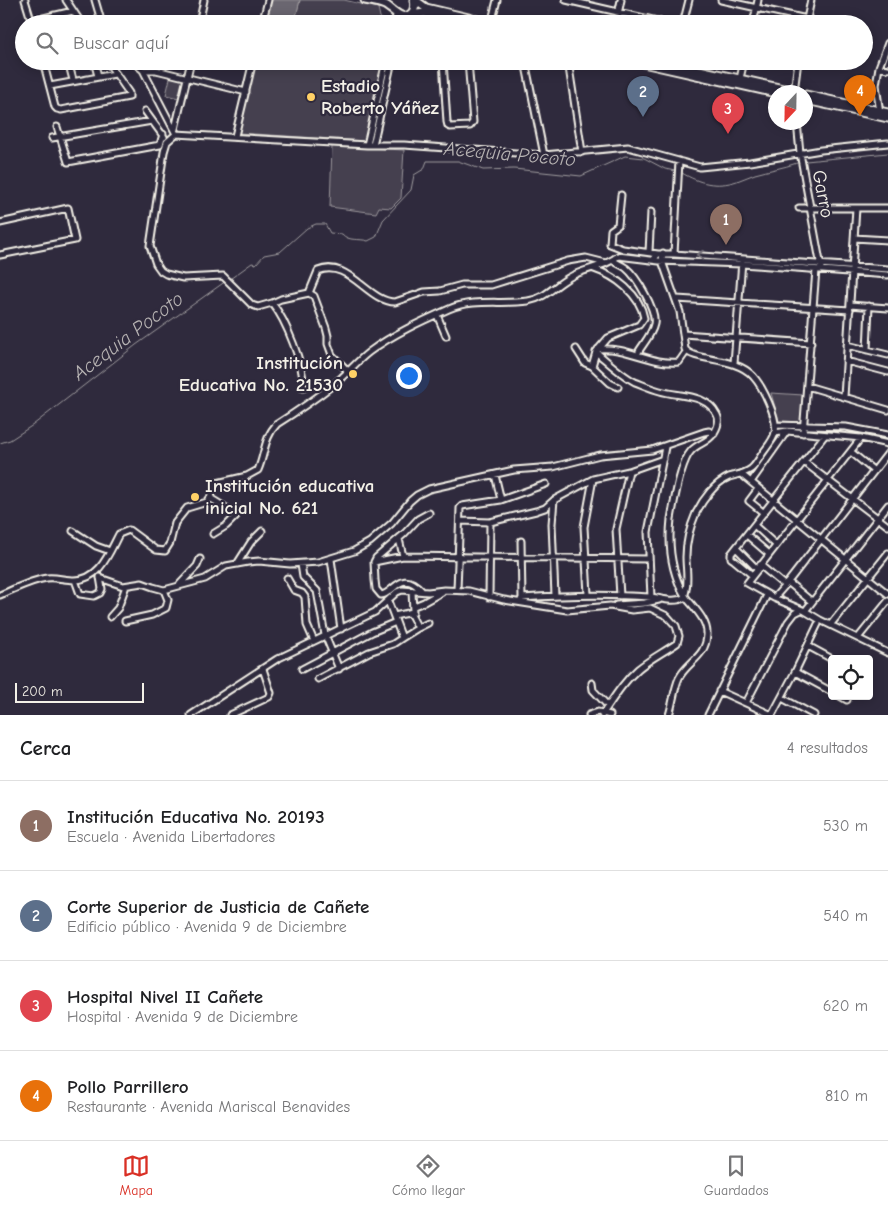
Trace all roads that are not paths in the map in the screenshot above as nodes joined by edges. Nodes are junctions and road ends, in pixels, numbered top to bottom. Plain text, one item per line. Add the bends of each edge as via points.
1 (25, 0) edge
2 (66, 0) edge
3 (95, 0) edge
4 (204, 0) edge
5 (268, 0) edge
6 (364, 0) edge
7 (393, 0) edge
8 (414, 0) edge
9 (497, 0) edge
10 (566, 0) edge
11 (621, 0) edge
12 (689, 0) edge
13 (721, 0) edge
14 (758, 0) edge
15 (811, 0) edge
16 (756, 8) junction
17 (73, 11) junction
18 (618, 12) junction
19 (30, 15) edge
20 (54, 15) edge
21 (76, 15) edge
22 (99, 15) edge
23 (201, 15) edge
24 (264, 15) edge
25 (399, 15) edge
26 (400, 15) edge
27 (403, 15) edge
28 (405, 15) edge
29 (433, 15) edge
30 (455, 15) edge
31 (494, 15) edge
32 (618, 15) edge
33 (631, 15) edge
34 (685, 15) edge
35 (755, 15) edge
36 (783, 15) edge
37 (807, 15) edge
38 (888, 44) edge
39 (879, 66) junction
40 (888, 69) edge
41 (46, 70) edge
42 (71, 70) edge
43 (96, 70) edge
44 (113, 70) edge
45 (143, 70) joint
46 (189, 70) edge
47 (251, 70) edge
48 (384, 70) edge
49 (390, 70) edge
50 (444, 70) edge
51 (469, 70) edge
52 (527, 70) edge
53 (569, 70) edge
54 (691, 70) edge
55 (742, 70) edge
56 (797, 70) edge
57 (115, 74) junction
58 (98, 76) junction
59 (187, 78) junction
60 (74, 80) junction
61 (740, 82) junction
62 (796, 85) edge
63 (50, 86) junction
64 (768, 87) edge
65 (768, 91) edge
66 (246, 92) junction
67 (813, 96) edge
68 (813, 101) edge
69 (145, 111) dead end
70 (888, 113) edge
71 (883, 115) edge
72 (152, 121) junction
73 (448, 126) junction
74 (57, 127) dead end
75 (798, 130) edge
76 (176, 131) junction
77 (449, 133) dead end
78 (162, 134) junction
79 (235, 136) junction
80 (61, 137) junction
81 (52, 138) dead end
82 (167, 142) junction
83 (888, 143) edge
84 (370, 145) junction
85 (582, 152) junction
86 (800, 153) junction
87 (544, 155) junction
88 (679, 161) junction
89 (621, 195) dead end
90 (799, 208) dead end
91 (811, 208) junction
92 (856, 208) junction
93 (888, 208) edge
94 (651, 212) dead end
95 (0, 223) edge
96 (854, 238) junction
97 (888, 240) edge
98 (649, 252) junction
99 (661, 254) junction
100 (674, 254) junction
101 (0, 256) edge
102 (654, 259) junction
103 (612, 260) junction
104 (662, 261) junction
105 (742, 261) junction
106 (606, 263) junction
107 (820, 268) junction
108 (594, 269) junction
109 (852, 269) junction
110 (888, 269) edge
111 (888, 275) edge
112 (309, 293) junction
113 (677, 299) junction
114 (272, 303) junction
115 (738, 303) junction
116 (870, 306) junction
117 (814, 307) junction
118 (850, 307) junction
119 (888, 308) edge
120 (437, 315) junction
121 (683, 334) junction
122 (446, 336) dead end
123 (736, 338) junction
124 (811, 343) junction
125 (847, 345) junction
126 (576, 349) dead end
127 (597, 350) junction
128 (867, 350) junction
129 (639, 351) dead end
130 (686, 352) junction
131 (888, 355) edge
132 (846, 361) junction
133 (734, 363) junction
134 (592, 366) junction
135 (348, 370) junction
136 (888, 372) edge
137 (618, 386) dead end
138 (807, 386) junction
139 (303, 388) dead end
140 (844, 397) junction
141 (888, 410) edge
142 (775, 425) junction
143 (804, 425) junction
144 (787, 431) junction
145 (775, 433) junction
146 (804, 433) junction
147 (714, 434) junction
148 (825, 435) junction
149 (888, 435) edge
150 (861, 438) junction
151 (888, 444) edge
152 (665, 447) junction
153 (851, 452) junction
154 (888, 453) edge
155 (664, 459) junction
156 (804, 462) junction
157 (629, 471) junction
158 (874, 471) junction
159 (741, 474) junction
160 (495, 475) junction
161 (593, 479) junction
162 (828, 480) junction
163 (751, 482) junction
164 (546, 484) dead end
165 (758, 489) junction
166 (210, 498) junction
167 (853, 499) junction
168 (501, 500) junction
169 (554, 500) junction
170 (774, 500) junction
171 (888, 505) edge
172 (429, 513) dead end
173 (764, 513) junction
174 (877, 518) junction
175 (797, 519) junction
176 (460, 522) junction
177 (490, 522) junction
178 (754, 525) junction
179 (888, 526) edge
180 (73, 531) dead end
181 (262, 531) dead end
182 (213, 534) dead end
183 (747, 535) junction
184 (399, 539) junction
185 (821, 539) junction
186 (521, 541) dead end
187 (776, 545) junction
188 (736, 548) junction
189 (110, 551) junction
190 (888, 553) edge
191 (769, 554) junction
192 (403, 556) junction
193 (457, 558) junction
194 (489, 558) junction
195 (521, 558) junction
196 (553, 558) junction
197 (585, 558) junction
198 (618, 558) junction
199 (650, 558) junction
200 (200, 559) dead end
201 (331, 559) junction
202 (845, 559) junction
203 (374, 562) junction
204 (236, 564) junction
205 (301, 564) junction
206 (759, 567) junction
207 (98, 575) junction
208 (752, 575) junction
209 (287, 578) dead end
210 (868, 578) junction
211 (75, 580) junction
212 (786, 584) junction
213 (180, 585) junction
214 (126, 586) junction
215 (164, 590) junction
216 (412, 590) junction
217 (444, 590) junction
218 (456, 590) junction
219 (421, 591) junction
220 (0, 594) edge
221 (588, 594) junction
222 (888, 594) edge
223 (555, 596) junction
224 (620, 596) junction
225 (685, 596) junction
226 (489, 597) junction
227 (651, 597) junction
228 (766, 598) dead end
229 (774, 598) junction
230 (520, 600) junction
231 (660, 600) junction
232 (388, 601) junction
233 (888, 601) edge
234 (812, 602) junction
235 (414, 606) junction
236 (610, 606) junction
237 (803, 610) junction
238 (410, 613) junction
239 (110, 617) dead end
240 (395, 619) junction
241 (125, 621) dead end
242 (428, 623) dead end
243 (818, 624) dead end
244 (831, 624) junction
245 (418, 628) junction
246 (341, 629) junction
247 (325, 635) junction
248 (402, 638) junction
249 (858, 638) junction
250 (314, 641) junction
251 (808, 646) junction
252 (887, 650) edge
253 (332, 654) junction
254 (828, 657) edge
255 (263, 669) junction
256 (302, 669) dead end
257 (339, 669) junction
258 (796, 672) junction
259 (318, 679) dead end
260 (592, 684) dead end
261 (828, 690) edge
262 (719, 691) junction
263 (782, 698) junction
264 (746, 703) junction
265 (608, 706) junction
266 (603, 714) edge
267 (812, 714) edge
268 (191, 715) edge
269 (230, 715) edge
270 (589, 715) edge
271 (610, 715) edge
272 (669, 715) edge
273 (708, 715) edge
274 (772, 715) edge

1 - 19 street
2 - 17 street
3 - 22 street
4 - 23 street
5 - 24 street
6 - 25 highway via 381,4
7 - 26 highway via 392,7
8 - 27 highway via 414,10
8 - 30 highway via 426,8
9 - 31 street
10 - 18 street
11 - 18 street
12 - 34 street
13 - 16 street
14 - 16 street
15 - 37 street
16 - 35 street
16 - 36 street
17 - 20 street
17 - 21 street
18 - 32 street
18 - 33 street
28 - 29 highway
38 - 39 street
39 - 40 street
39 - 71 street via 876,85
41 - 63 street
42 - 60 street
43 - 58 street
44 - 57 street
45 - 59 street
45 - 76 street
46 - 59 street
47 - 66 street
48 - 84 street
49 - 84 street
50 - 73 street
51 - 73 street via 473,122 470,126
52 - 87 street
53 - 85 street
54 - 61 highway
55 - 61 street
56 - 62 street
57 - 58 street
57 - 63 street via 129,93 126,99 58,110
58 - 60 street
59 - 66 street
59 - 76 street
60 - 63 street
61 - 64 highway
61 - 65 highway
66 - 79 street
67 - 71 highway
68 - 71 highway
69 - 72 street
70 - 71 highway
72 - 78 street
72 - 80 street
73 - 77 street
74 - 80 street
75 - 86 street, Garro
76 - 79 street
76 - 82 street
78 - 80 street via 160,144 68,162
78 - 82 street
79 - 84 street
80 - 81 street
82 - 114 street via 150,246 156,264 166,274 183,278 222,276 252,305 258,307
83 - 86 street
84 - 87 street
85 - 87 street
85 - 88 street via 628,146
86 - 88 street via 704,166
86 - 91 street, Garro
88 - 100 street
89 - 98 street via 618,225 611,230 610,244
90 - 91 street
91 - 92 street
91 - 107 street, Garro
92 - 93 street
92 - 96 street
94 - 98 street
95 - 101 street via 68,208 75,240
96 - 97 street
96 - 109 street
98 - 99 street
99 - 100 street
99 - 102 street
99 - 104 street
105 -> 100 street
102 - 103 street via 618,256
102 - 104 street
103 - 106 street
103 - 129 street via 631,273 654,312 654,325
104 - 105 street
104 - 113 street
105 - 107 street
105 - 115 street
106 - 108 street
106 - 112 street via 586,258 568,261 500,282 424,292 395,302 343,272 326,268 318,271
107 - 109 street
107 - 117 street, Garro
108 - 120 street via 568,278 540,298 516,302 473,302
108 - 127 street via 625,287 644,318 639,325 608,338
109 - 110 street
109 - 111 street
109 - 118 street
112 - 114 street
112 - 135 street via 316,299 332,355
113 - 115 street
113 - 121 street
114 - 139 street via 279,312 301,366
115 - 117 street
115 - 123 street
116 - 118 street
116 - 119 street
116 - 128 street
117 - 118 street
117 - 124 street, Garro
118 - 125 street
120 - 122 street
120 - 135 street via 398,334
121 - 123 street
121 - 130 street
123 - 124 street
123 - 133 street
124 - 138 street, Garro
125 - 128 street
125 - 132 street
126 - 134 street via 585,363
127 - 130 street via 615,348 669,363 679,362
127 - 134 street
127 - 147 street via 634,381 704,401 719,420
128 - 131 street
130 - 133 street
132 - 136 street
132 - 140 street
133 - 142 street via 759,383
134 - 137 street
135 - 166 street via 271,430 258,470 217,483
138 - 140 street
138 - 143 street, Garro
140 - 141 street
142 - 143 street
142 - 145 street
143 - 146 street, Garro
143 - 149 street via 859,429
144 - 145 street
144 - 146 street
144 - 163 street
145 - 159 street via 753,468
146 - 148 street
147 - 152 street via 704,432
147 - 225 street via 694,447 685,460 672,517 670,544 673,570
148 - 150 street
148 - 156 street
150 - 151 street
150 - 153 street
152 - 155 street
152 - 160 street via 600,455 553,467
153 - 158 street
153 - 162 street
154 - 158 street
155 - 157 street
155 - 199 street via 649,521
156 - 162 street
156 - 170 street
157 - 161 street
157 - 198 street via 616,528
158 - 167 street
159 - 163 street
159 - 225 street via 720,481 697,512 687,542 688,584
160 - 168 street
160 - 201 street via 429,489 416,495 382,533 354,551
161 - 169 street
161 - 197 street via 584,527
162 - 167 street
162 - 175 street
163 - 165 street
164 - 168 street
165 - 170 street
165 - 173 street via 749,501
166 - 182 street via 236,516
166 - 189 street via 185,510 175,523 165,551 156,550 129,530 119,534
167 - 174 street
167 - 185 street
168 - 176 street via 462,506
169 - 177 street via 545,508
169 - 196 street
170 - 173 street
170 - 175 street
171 - 174 street
172 - 184 street via 418,519
173 - 178 street
174 - 179 street
174 - 202 street
175 - 185 street
175 - 187 street
176 - 177 street
176 - 193 street
177 - 194 street
178 - 183 street
178 - 187 street
180 - 189 street
181 - 204 street
183 - 188 street
183 - 191 street
184 - 192 street
184 - 203 street
185 - 202 street
185 - 212 street
186 - 195 street
187 - 191 street
188 - 206 street
188 - 208 street via 731,558
189 - 207 street
190 - 210 street
191 - 206 street
192 - 193 street
192 - 203 street
193 - 194 street
193 - 218 street
194 - 195 street
194 - 226 street
195 - 196 street
195 - 230 street
196 - 197 street
196 - 223 street
197 - 198 street
197 - 221 street
198 - 199 street
198 - 224 street
199 - 227 street
200 - 213 street
201 - 205 street
201 - 246 street
202 - 210 street
202 - 234 street
203 - 219 street via 376,589 381,595 403,582
204 - 205 street via 260,561
204 - 213 street via 226,566 205,579
205 - 247 street via 303,577 317,591
206 - 208 street
206 - 212 street
207 - 211 street
207 - 211 street via 102,589 94,596 80,594
207 - 214 street
208 - 229 street via 747,583
209 - 250 street via 294,590 305,597 307,626
210 - 222 street
210 - 244 street
211 - 220 street via 45,578
212 - 229 street
212 - 234 street
213 - 215 street
214 - 215 street via 142,583
214 - 239 street via 118,608
215 - 241 street via 168,600 166,608
216 - 219 street
216 - 232 street via 397,592
216 - 235 street
217 - 218 street
217 - 219 street
217 - 235 street
218 - 226 street
221 - 223 street
221 - 224 street
223 - 230 street
224 - 227 street
225 - 231 street via 680,600
225 - 272 street via 698,612 707,636 699,656 679,678
226 - 230 street
227 - 231 street
228 - 262 street
229 - 237 street
230 - 236 street via 567,610
231 - 236 street
232 - 240 street
232 - 246 street via 375,612
233 - 249 street
234 - 237 street
235 - 238 street via 414,612
236 - 265 street via 632,610 650,608 660,612 676,626 679,636 677,643 633,674
237 - 244 street
237 - 264 street via 795,613 788,622
238 - 240 street
238 - 245 street
240 - 248 street
240 - 253 street
242 - 245 street
243 - 251 street
244 - 249 street
245 - 248 street
246 - 247 street
247 - 250 street
247 - 253 street
248 - 257 street
249 - 252 street
250 - 255 street
251 - 254 street
251 - 258 street
253 - 256 street
253 - 257 street
255 - 268 street
255 - 269 street via 271,692 269,697
257 - 259 street
258 - 261 street
258 - 263 street
260 - 265 street via 593,690
262 - 264 street
262 - 273 street
263 - 267 street
263 - 274 street
264 - 274 street
265 - 266 street
266 - 270 street
266 - 271 street

